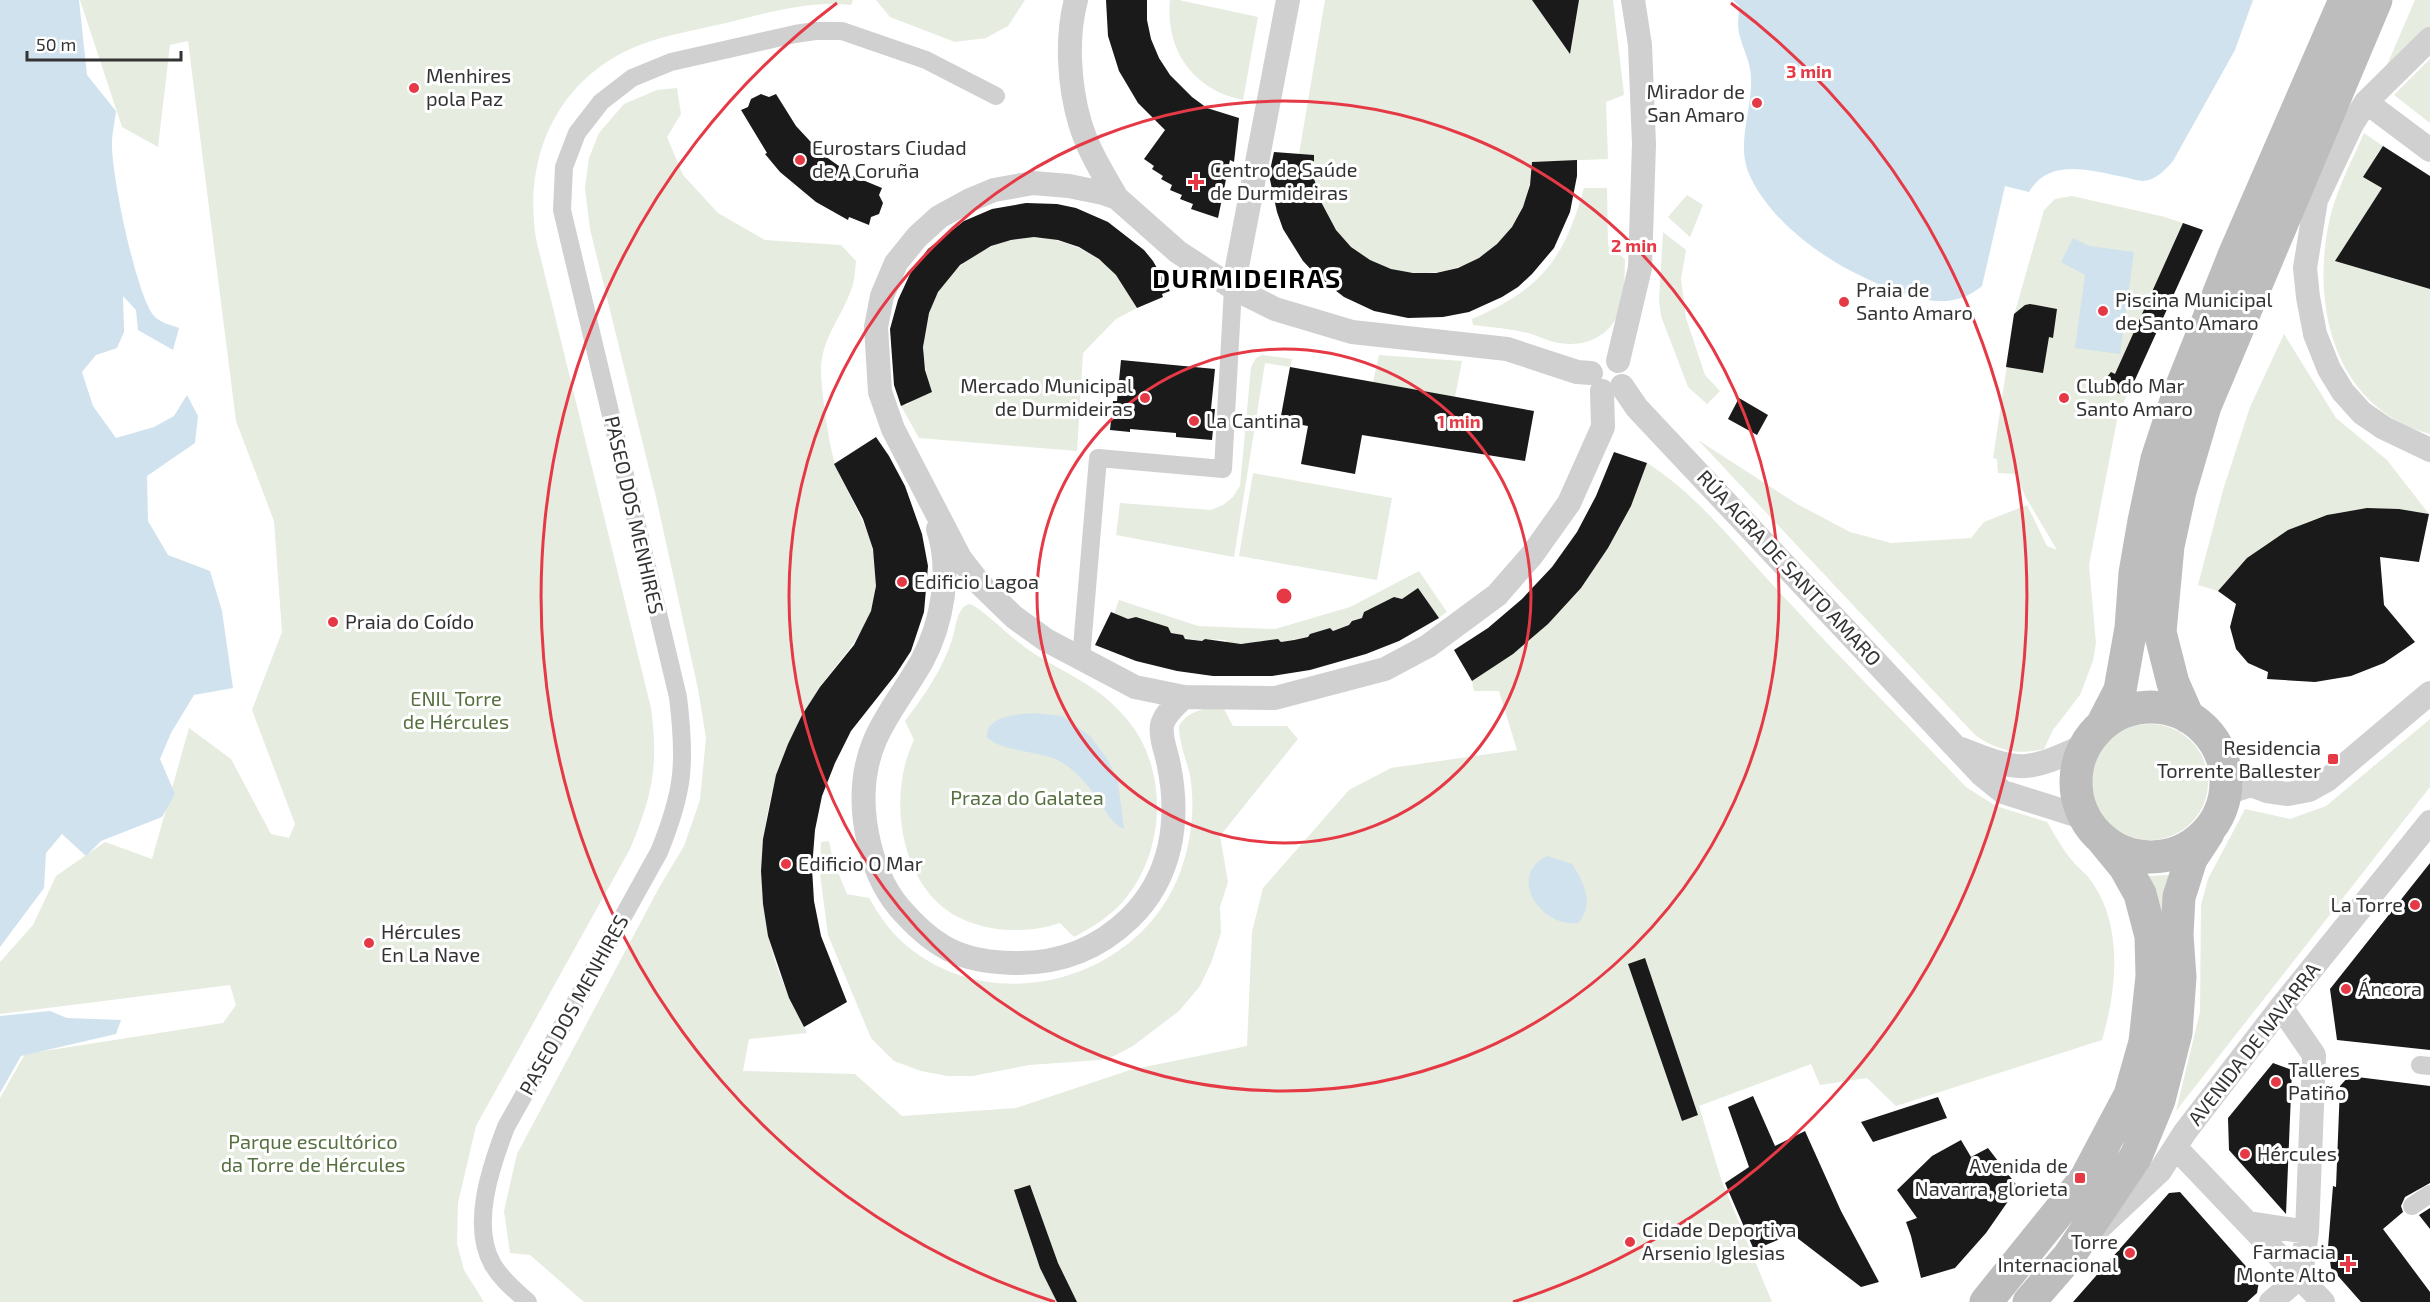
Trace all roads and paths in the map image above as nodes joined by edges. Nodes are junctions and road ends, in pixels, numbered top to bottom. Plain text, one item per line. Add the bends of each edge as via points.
1 (1076, 0) edge
2 (1288, 0) edge
3 (1633, 0) edge
4 (2345, 0) edge
5 (2376, 0) edge
6 (2430, 39) edge
7 (996, 96) dead end
8 (2367, 102) junction
9 (2430, 150) edge
10 (1117, 198) junction
11 (1233, 288) junction
12 (1605, 384) junction
13 (2430, 450) edge
14 (927, 498) junction
15 (1081, 659) junction
16 (2430, 693) edge
17 (1184, 697) junction
18 (2188, 717) junction
19 (2094, 735) junction
20 (1958, 748) junction
21 (2226, 793) junction
22 (2430, 822) edge
23 (2093, 829) junction
24 (2208, 833) junction
25 (2281, 1007) junction
26 (2176, 1148) junction
27 (2430, 1194) edge
28 (2412, 1206) dead end
29 (2249, 1223) junction
30 (2307, 1232) junction
31 (2069, 1256) junction
32 (2301, 1276) junction
33 (528, 1302) edge
34 (1986, 1302) edge
35 (2029, 1302) edge
36 (2271, 1302) edge
37 (2323, 1302) edge

1 - 10 street via 1071,17 1072,75 1080,123
2 - 11 street
3 - 12 street via 1640,45 1644,144 1640,268 1618,361 1609,358 1596,363
4 - 19 main road via 2177,398 2157,459 2144,521 2120,690
5 - 18 main road via 2205,406 2180,491 2168,546 2160,632 2173,683
6 - 8 street
7 - 33 street, PASEO DOS MENHIRES via 926,60 842,31 814,31 671,62 632,78 600,102 577,133 564,167 562,210 678,697 683,774 677,805 659,852 496,1152 485,1202 485,1244 502,1279
8 - 9 street
8 - 13 street via 2352,124 2316,200 2305,268 2310,314 2329,369 2343,392 2362,413 2384,428
10 - 11 street via 1178,252
10 - 14 street via 1080,188 1033,183 994,190 939,217 896,263 882,296 876,327 880,392 893,429
11 - 12 street via 1275,309 1352,332 1507,349
11 - 15 street via 1223,469 1098,458
12 - 17 street via 1603,427 1569,503 1497,595 1428,646 1385,669 1275,698
12 - 20 street, RÚA AGRA DE SANTO AMARO via 1637,408
14 - 15 street via 960,558 980,584 1014,617
14 - 17 street via 941,537 941,607 922,660 874,741 863,802 871,853 883,882 898,908 940,946 962,957 1027,964 1077,955 1130,917 1163,869 1172,840 1176,813 1162,725
15 - 17 street via 1135,687
16 - 21 street via 2327,780 2309,790 2288,794 2251,785
18 - 19 main road via 2167,708 2143,707 2121,713
18 - 21 main road via 2206,730 2219,749 2226,770
19 - 20 street, RÚA AGRA DE SANTO AMARO via 2047,762 2025,768 2003,765
19 - 23 main road via 2077,769 2077,794
20 - 23 street, RÚA AGRA DE SANTO AMARO via 2003,792
21 - 24 main road via 2220,814
22 - 25 street, AVENIDA DE NAVARRA
23 - 24 main road via 2121,852 2144,858 2190,848
23 - 34 main road via 2125,867 2140,894 2151,936 2152,976 2145,1042 2130,1095 2086,1178
24 - 31 main road via 2191,859 2179,897 2176,1033 2159,1100 2136,1156
25 - 26 street, AVENIDA DE NAVARRA
25 - 30 street via 2314,1055
26 - 29 street
26 - 31 street, AVENIDA DE NAVARRA via 2160,1171
27 - 28 street
29 - 30 street
29 - 32 street
30 - 32 street
31 - 35 main road
32 - 36 street
32 - 37 street

